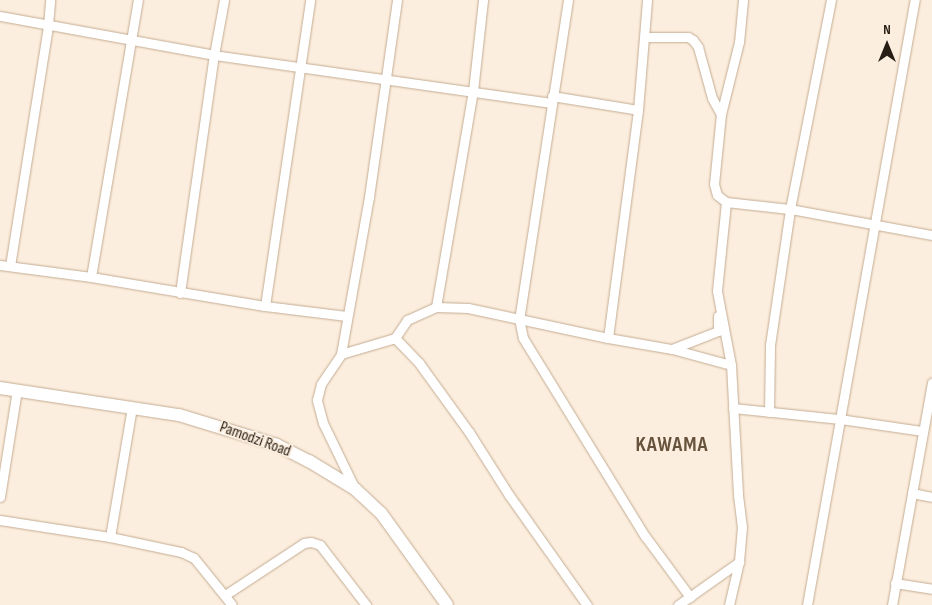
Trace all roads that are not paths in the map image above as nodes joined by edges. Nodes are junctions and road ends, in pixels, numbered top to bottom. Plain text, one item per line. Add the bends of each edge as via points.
1 (50, 0) edge
2 (138, 0) edge
3 (224, 0) edge
4 (310, 0) edge
5 (397, 0) edge
6 (483, 0) edge
7 (568, 0) edge
8 (647, 0) edge
9 (743, 0) edge
10 (831, 0) edge
11 (914, 0) edge
12 (0, 16) edge
13 (48, 25) junction
14 (645, 37) junction
15 (131, 39) junction
16 (214, 55) junction
17 (301, 66) junction
18 (385, 79) junction
19 (473, 91) junction
20 (551, 100) junction
21 (638, 110) junction
22 (721, 114) junction
23 (726, 202) junction
24 (790, 209) junction
25 (873, 222) junction
26 (932, 235) edge
27 (0, 265) edge
28 (10, 266) junction
29 (91, 277) junction
30 (718, 291) junction
31 (180, 293) junction
32 (265, 306) junction
33 (436, 307) junction
34 (346, 316) junction
35 (519, 319) junction
36 (394, 338) junction
37 (608, 338) junction
38 (672, 349) junction
39 (341, 354) junction
40 (731, 365) junction
41 (932, 383) edge
42 (0, 388) edge
43 (17, 390) junction
44 (930, 406) edge
45 (132, 407) junction
46 (733, 408) junction
47 (769, 412) junction
48 (840, 419) junction
49 (922, 431) junction
50 (355, 489) junction
51 (912, 493) junction
52 (0, 495) edge
53 (932, 496) edge
54 (0, 520) edge
55 (110, 537) junction
56 (739, 562) junction
57 (718, 578) junction
58 (896, 582) junction
59 (932, 589) edge
60 (733, 590) junction
61 (225, 595) junction
62 (690, 597) junction
63 (232, 605) edge
64 (366, 605) edge
65 (448, 605) edge
66 (587, 605) edge
67 (678, 605) edge
68 (729, 605) edge
69 (806, 605) edge
70 (892, 605) edge

1 - 13 street
2 - 15 street
3 - 16 street
4 - 17 street
5 - 18 street
6 - 19 street
7 - 20 street
8 - 14 street
9 - 22 street via 739,42
10 - 24 street
11 - 25 street
12 - 13 street
13 - 15 street
13 - 28 street
14 - 21 street
14 - 22 street via 688,37 693,40 698,47 712,98
15 - 16 street
15 - 29 street
16 - 17 street
16 - 31 street
17 - 18 street
17 - 32 street
18 - 19 street
18 - 34 street via 367,205
19 - 20 street
19 - 33 street
20 - 21 street
20 - 35 street via 538,207
21 - 37 street
22 - 23 street via 714,184 717,195
23 - 24 street
23 - 30 street
24 - 25 street
24 - 47 street via 770,346
25 - 26 street
25 - 48 street
27 - 28 street
28 - 29 street
29 - 31 street
30 - 38 street via 718,331
30 - 40 street
31 - 32 street
32 - 34 street
33 - 35 street via 468,308
33 - 36 street via 407,320
34 - 39 street
35 - 37 street
35 - 62 street via 522,338 530,353 645,536
36 - 39 street
36 - 66 street via 418,363 469,432
37 - 38 street
38 - 40 street
39 - 50 street via 321,384 317,400 322,423
40 - 46 street
41 - 44 street
42 - 43 street, Pamodzi Road
43 - 45 street, Pamodzi Road
43 - 52 street
44 - 49 street
45 - 50 street, Pamodzi Road via 179,415 277,445
45 - 55 street
46 - 47 street
46 - 56 street via 742,527
47 - 48 street
48 - 49 street
48 - 69 street
49 - 51 street
50 - 65 street, Pamodzi Road via 381,513
51 - 53 street
51 - 58 street
54 - 55 street
55 - 61 street via 188,555
56 - 57 street
56 - 60 street
57 - 60 street
57 - 62 street
58 - 59 street
58 - 70 street
60 - 68 street
61 - 63 street
61 - 64 street via 304,542 312,542 320,545
62 - 67 street

